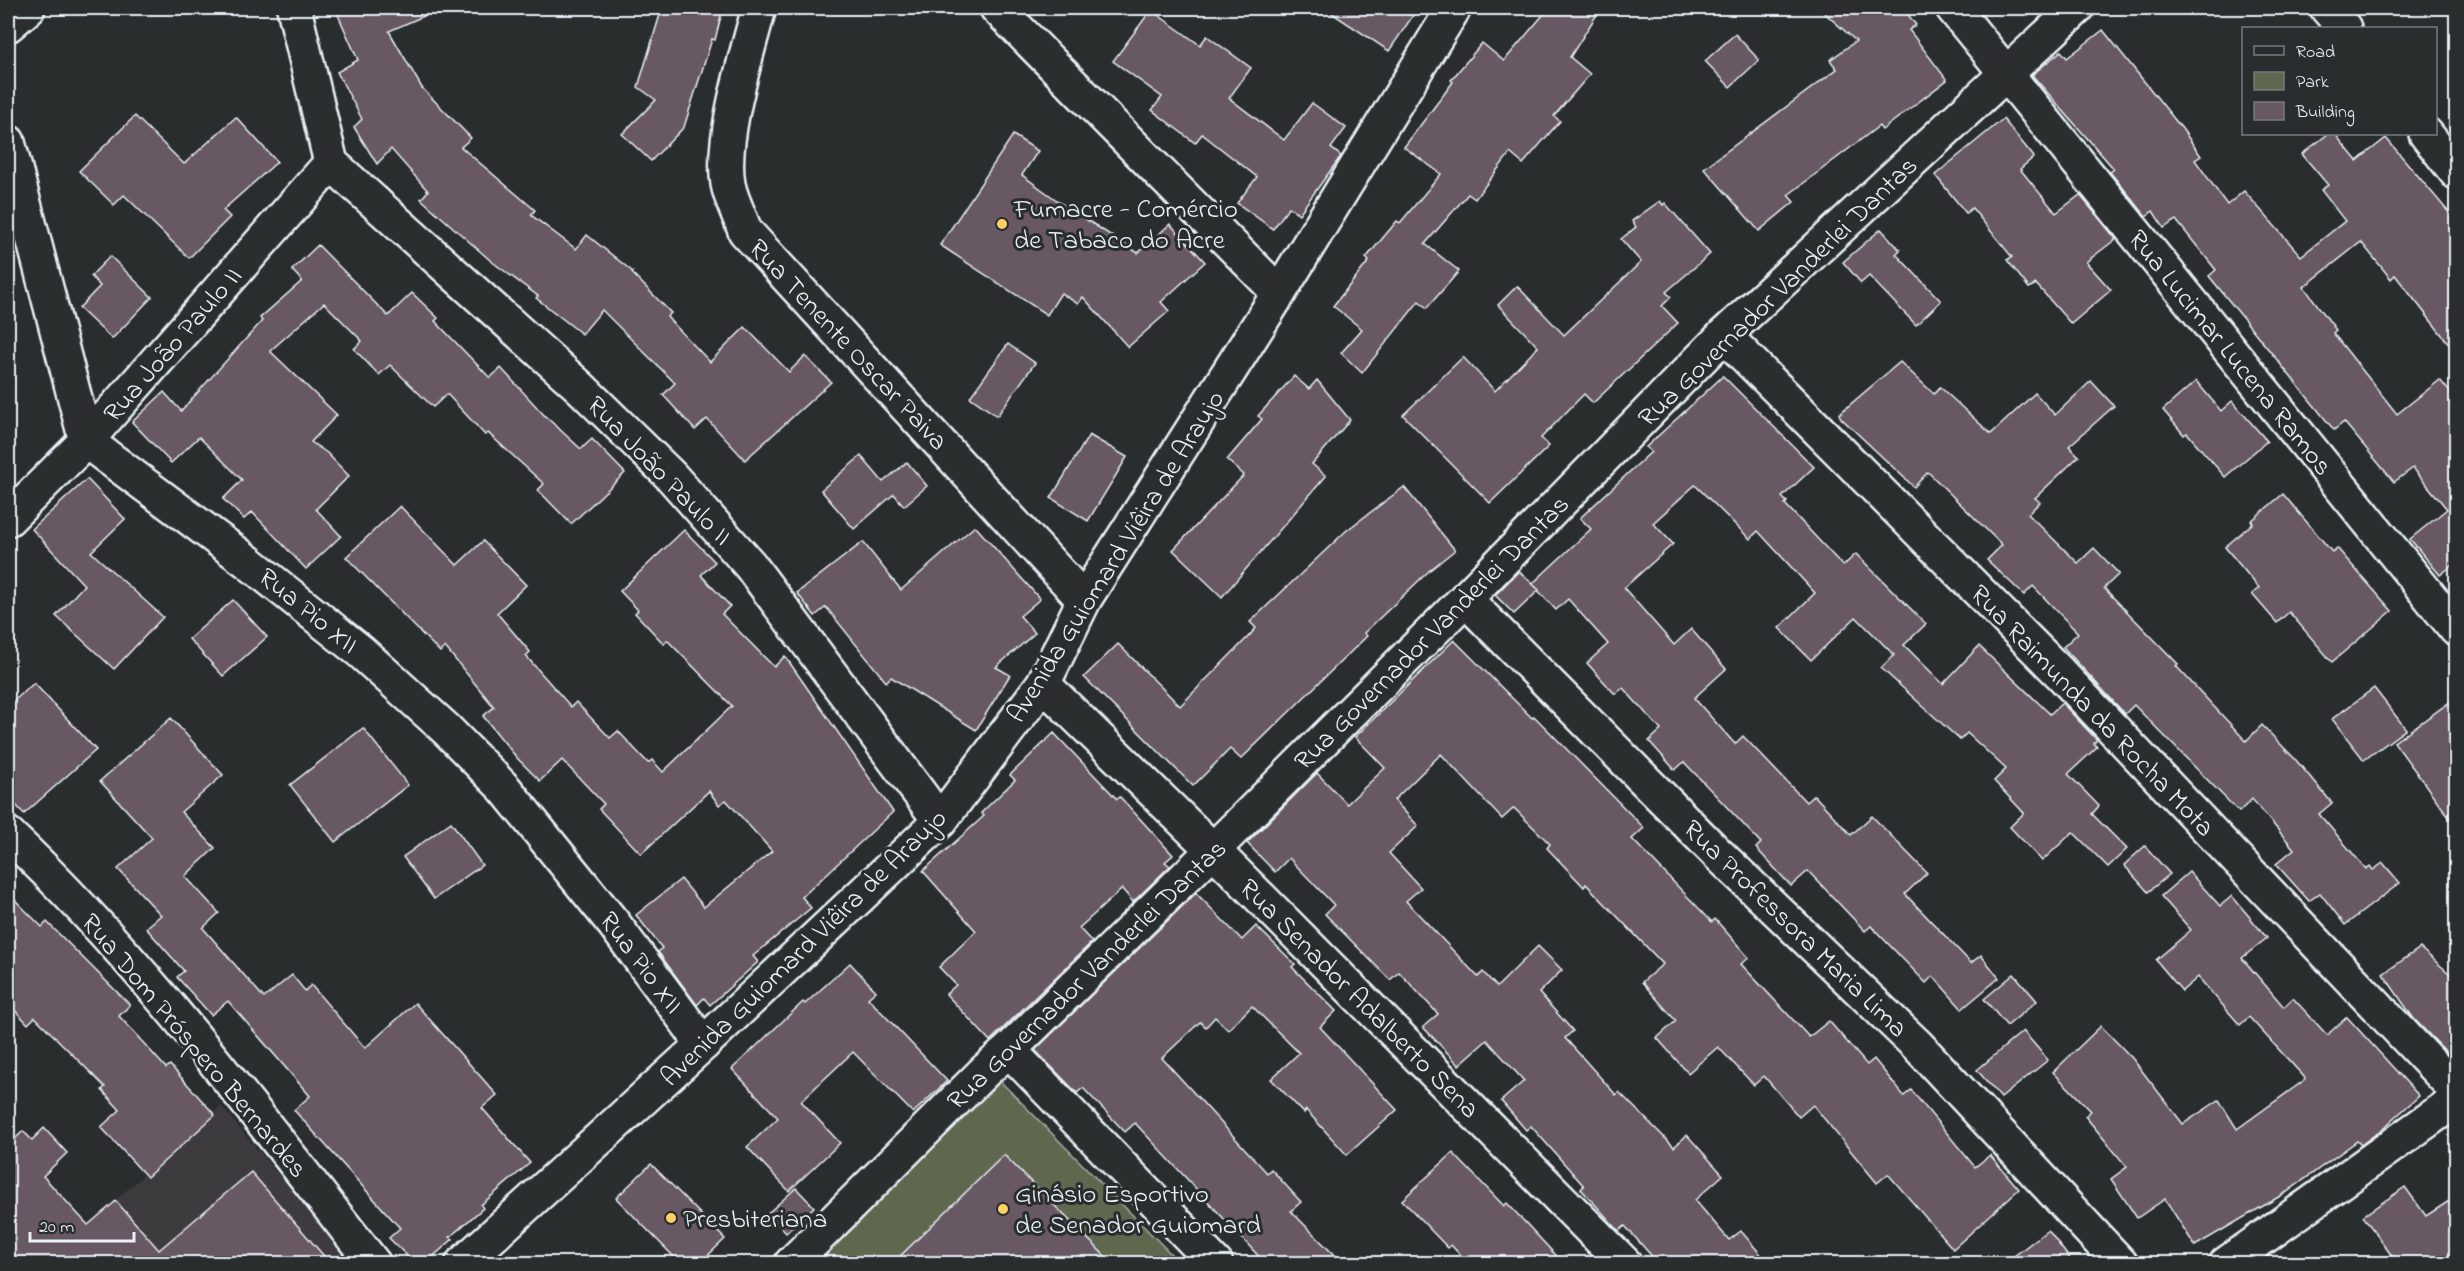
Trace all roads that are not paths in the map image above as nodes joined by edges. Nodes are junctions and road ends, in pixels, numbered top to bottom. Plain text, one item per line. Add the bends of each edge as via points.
1 (28, 8) edge
2 (294, 8) edge
3 (759, 8) edge
4 (997, 8) edge
5 (1454, 8) edge
6 (1953, 8) edge
7 (2077, 8) edge
8 (2327, 8) edge
9 (8, 25) edge
10 (2343, 27) edge
11 (2006, 75) junction
12 (2427, 135) edge
13 (8, 142) edge
14 (331, 163) junction
15 (2457, 172) edge
16 (1279, 293) junction
17 (1724, 334) junction
18 (86, 441) junction
19 (8, 519) edge
20 (1465, 598) junction
21 (1084, 600) junction
22 (2457, 629) edge
23 (1043, 684) junction
24 (940, 821) junction
25 (8, 834) edge
26 (1213, 850) junction
27 (704, 1044) junction
28 (1009, 1050) junction
29 (2457, 1090) edge
30 (2457, 1100) edge
31 (375, 1263) edge
32 (462, 1263) edge
33 (791, 1263) edge
34 (1216, 1263) edge
35 (1625, 1263) edge
36 (2121, 1263) edge
37 (2226, 1263) edge

1 - 9 street
2 - 14 street
3 - 21 street, Rua Tenente Oscar Paiva via 727,152 728,184 745,231
4 - 16 street
5 - 16 street, Avenida Guiomard Viêira de Araujo
6 - 11 street, Rua Lucimar Lucena Ramos
7 - 11 street, Rua Governador Vanderlei Dantas
8 - 10 street
11 - 17 street, Rua Governador Vanderlei Dantas
11 - 22 street, Rua Lucimar Lucena Ramos
12 - 15 street
13 - 18 street
14 - 18 street, Rua João Paulo II
14 - 24 street, Rua João Paulo II via 581,388 670,476 750,565
16 - 21 street, Avenida Guiomard Viêira de Araujo
17 - 20 street, Rua Governador Vanderlei Dantas
17 - 29 street, Rua Raimunda da Rocha Mota via 2060,673
18 - 19 street, Rua João Paulo II
18 - 27 street, Rua Pio XII via 256,568 361,652 446,729 505,789
20 - 26 street, Rua Governador Vanderlei Dantas
20 - 36 street, Rua Professora Maria Lima via 1717,853 1918,1046
21 - 23 street, Avenida Guiomard Viêira de Araujo
23 - 24 street, Avenida Guiomard Viêira de Araujo
23 - 26 street, Rua Senador Adalberto Sena
24 - 27 street, Avenida Guiomard Viêira de Araujo
25 - 31 street, Rua Dom Próspero Bernardes via 115,943
26 - 28 street, Rua Governador Vanderlei Dantas
26 - 35 street, Rua Senador Adalberto Sena
27 - 32 street, Avenida Guiomard Viêira de Araujo
28 - 33 street, Rua Governador Vanderlei Dantas
28 - 34 street
30 - 37 street

